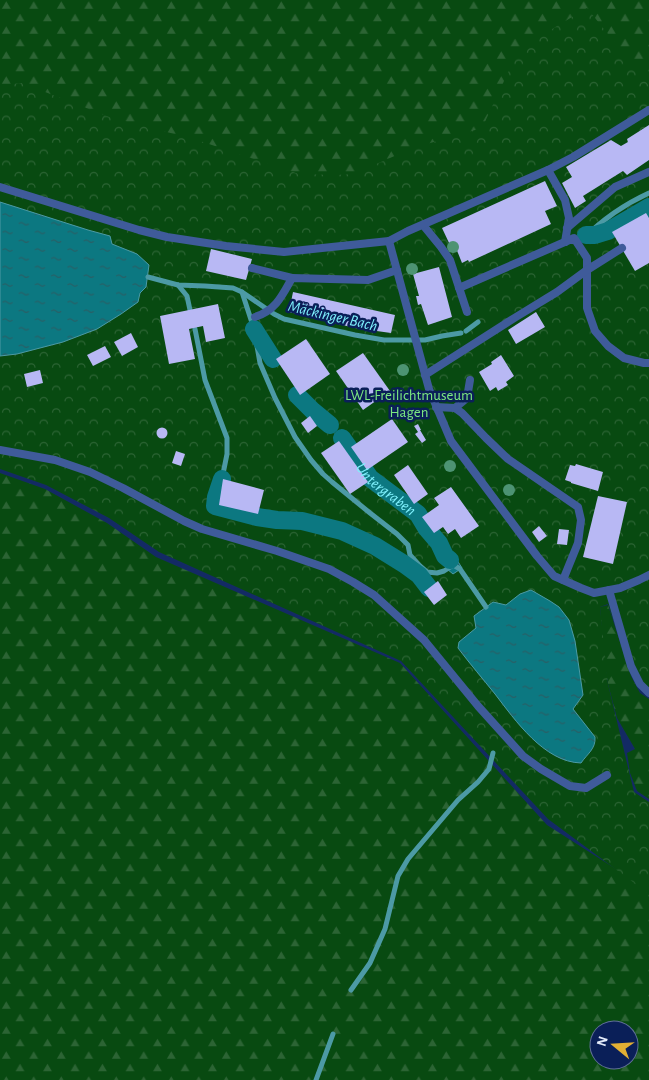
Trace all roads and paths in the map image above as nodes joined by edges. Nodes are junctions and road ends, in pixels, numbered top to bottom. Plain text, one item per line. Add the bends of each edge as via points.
1 (649, 110) edge
2 (548, 170) junction
3 (649, 172) edge
4 (0, 187) edge
5 (423, 225) junction
6 (567, 228) junction
7 (389, 241) junction
8 (565, 242) junction
9 (622, 248) dead end
10 (252, 268) dead end
11 (397, 270) junction
12 (587, 270) junction
13 (292, 278) junction
14 (459, 288) junction
15 (467, 312) dead end
16 (258, 316) dead end
17 (649, 363) edge
18 (426, 375) junction
19 (470, 380) dead end
20 (436, 407) junction
21 (455, 408) junction
22 (0, 450) edge
23 (649, 575) edge
24 (562, 580) junction
25 (609, 590) junction
26 (649, 693) edge
27 (607, 775) dead end

1 - 2 lane
2 - 5 lane
2 - 6 lane via 565,200 569,218
3 - 6 lane via 615,187
4 - 7 lane via 157,234 226,246 284,252
5 - 7 lane
5 - 14 lane via 450,260
6 - 8 lane
7 - 11 lane
8 - 12 lane via 574,238 587,258
8 - 14 lane
9 - 12 lane
10 - 13 lane
11 - 13 lane via 368,280
11 - 18 lane
12 - 17 lane via 587,308 595,331 624,358
12 - 18 lane
13 - 16 lane via 279,301
14 - 15 lane
18 - 20 lane
19 - 21 lane via 467,398
20 - 21 lane
20 - 24 lane via 451,440 537,556 554,576
21 - 24 lane via 508,459 578,507 581,520 578,543
22 - 27 lane via 55,460 90,472 202,529 277,551 328,569 353,582 374,595 424,640 523,756 570,786 586,788
23 - 25 lane
24 - 25 lane via 594,593
25 - 26 lane via 631,666

